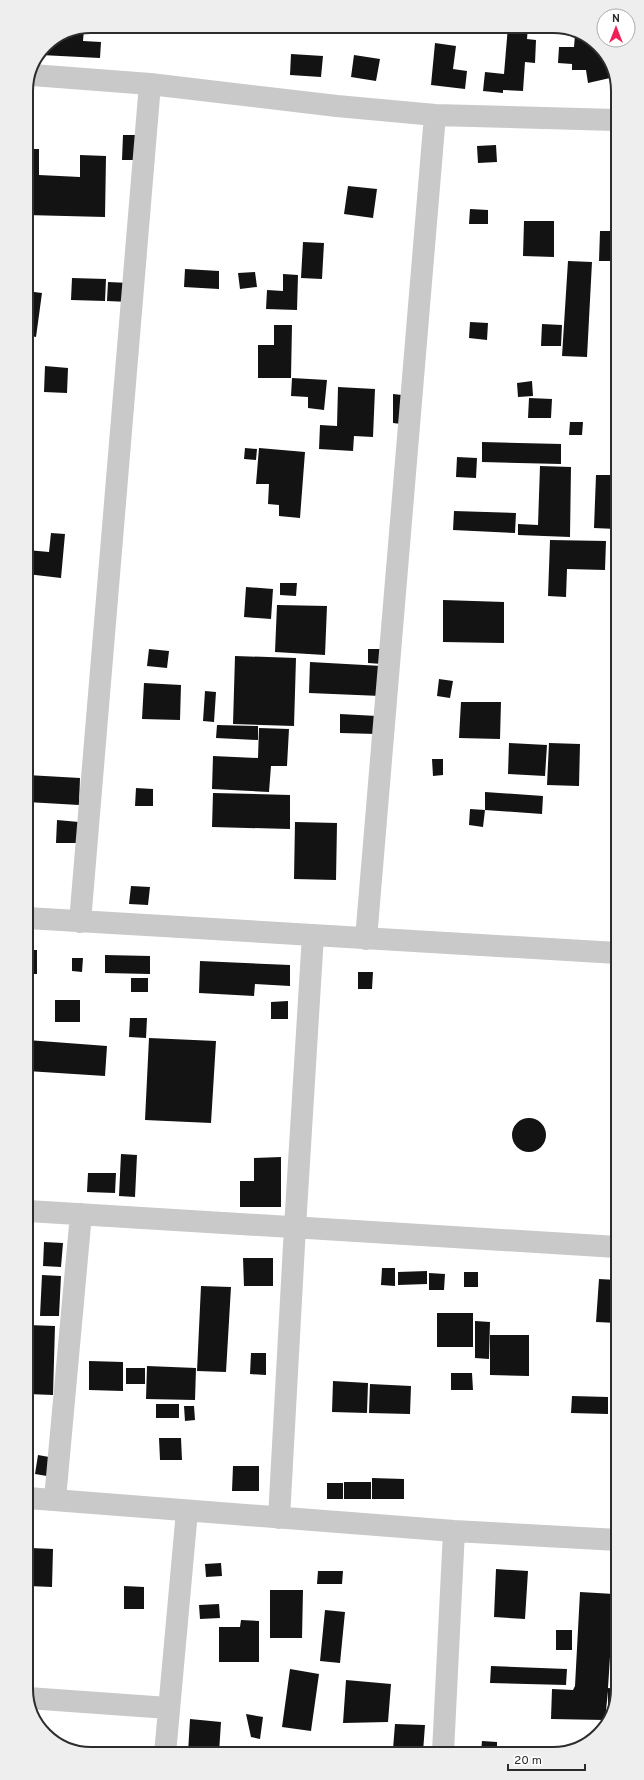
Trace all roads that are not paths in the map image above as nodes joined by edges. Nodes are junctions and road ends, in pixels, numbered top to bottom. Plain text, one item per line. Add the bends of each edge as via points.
1 (35, 75) edge
2 (150, 84) junction
3 (435, 115) junction
4 (611, 120) edge
5 (33, 918) edge
6 (80, 922) junction
7 (313, 935) junction
8 (366, 939) junction
9 (611, 953) edge
10 (33, 1211) edge
11 (81, 1214) junction
12 (295, 1227) junction
13 (611, 1248) edge
14 (33, 1498) edge
15 (55, 1499) junction
16 (187, 1511) junction
17 (280, 1518) junction
18 (454, 1531) junction
19 (611, 1540) edge
20 (33, 1698) edge
21 (168, 1708) junction
22 (165, 1747) edge
23 (443, 1747) edge

1 - 2 street
2 - 3 street
2 - 6 street
3 - 4 street
3 - 8 street
5 - 6 street
6 - 7 street
7 - 8 street
7 - 12 street
8 - 9 street
10 - 11 street
11 - 12 street
11 - 15 street
12 - 13 street
12 - 17 street
14 - 15 street
15 - 16 street
16 - 17 street
16 - 21 street
17 - 18 street
18 - 19 street
18 - 23 street
20 - 21 street
21 - 22 street

